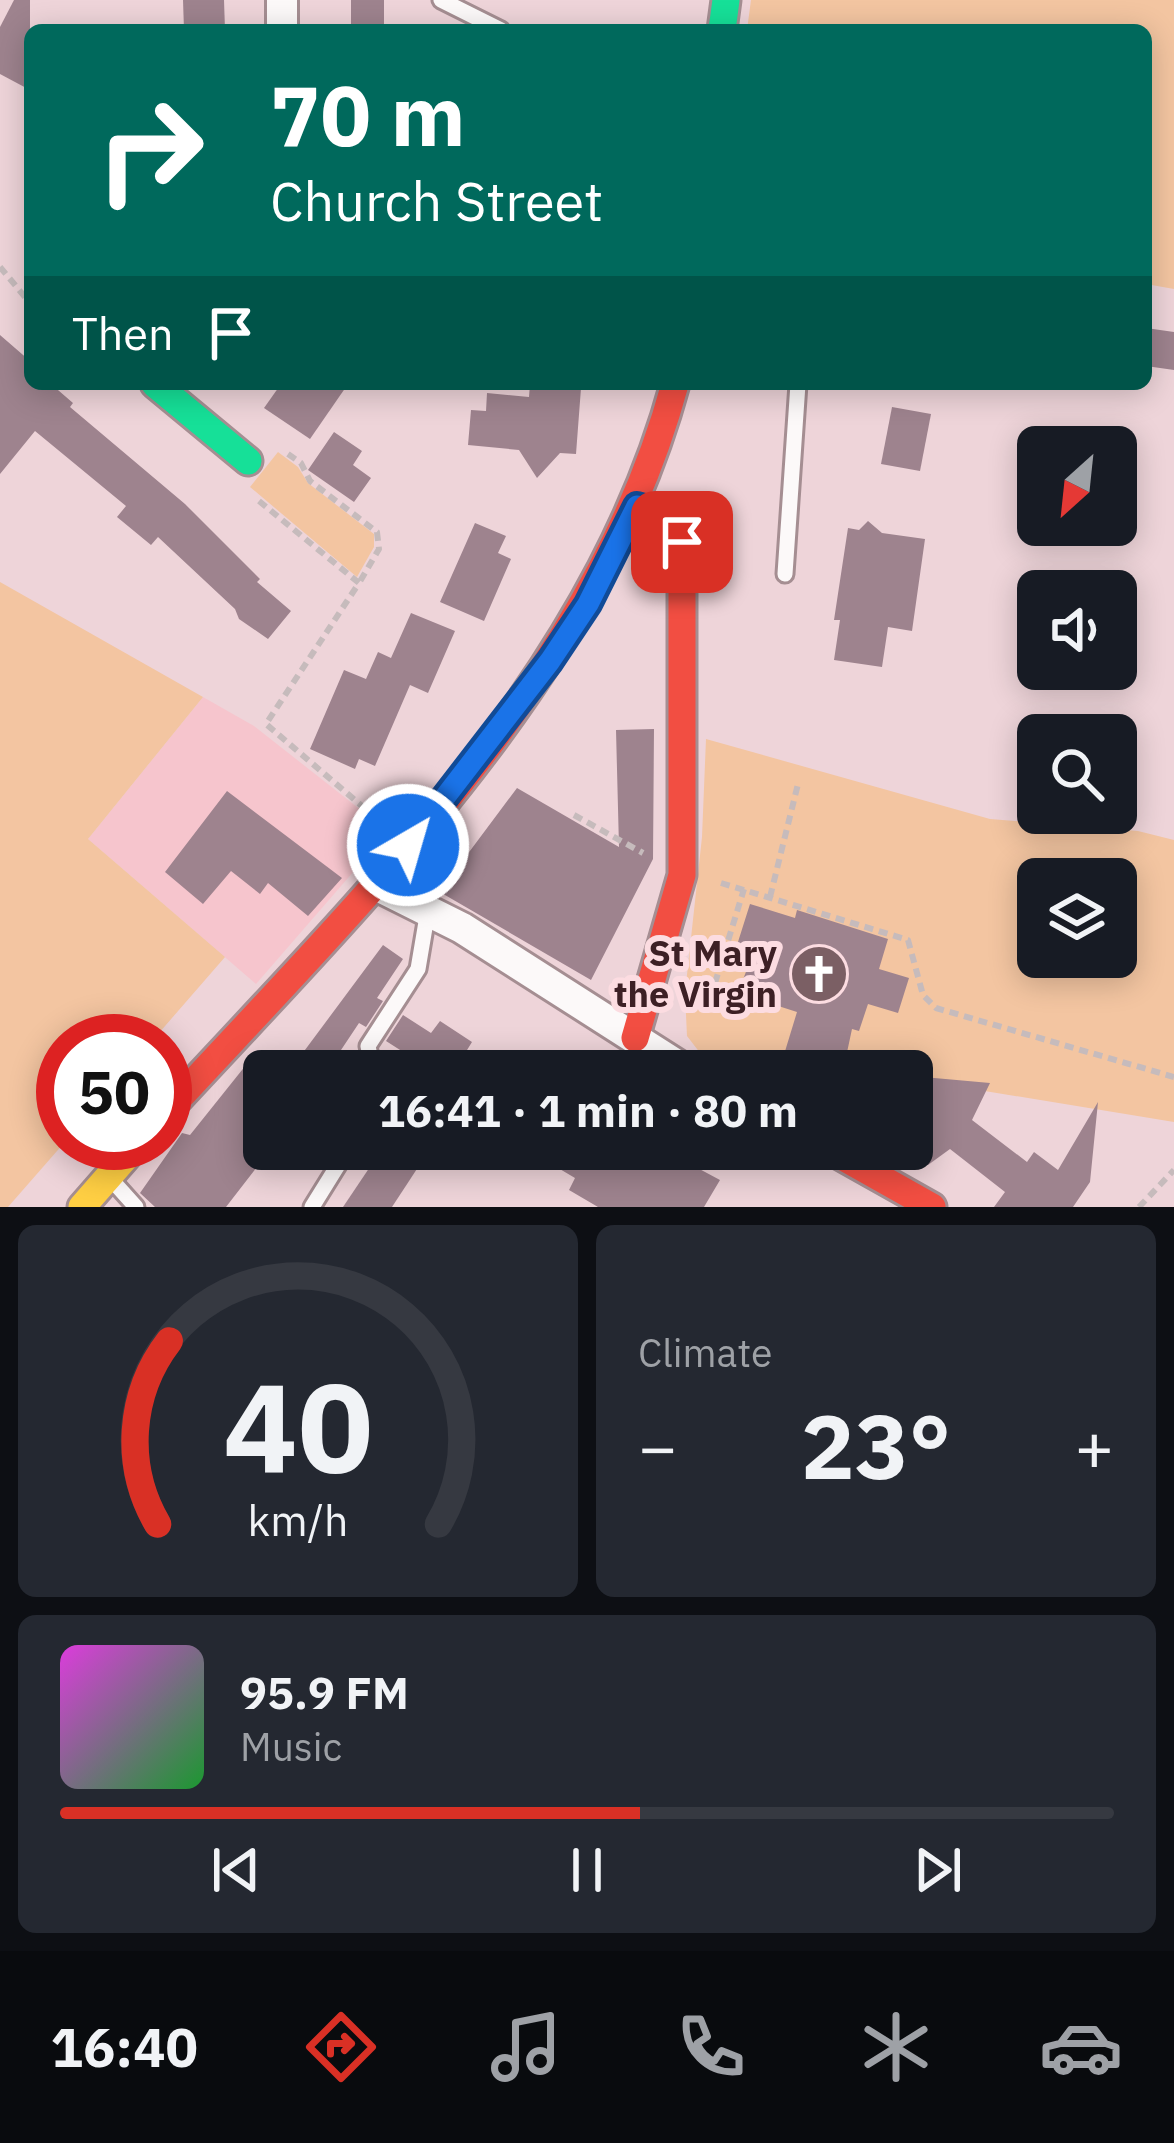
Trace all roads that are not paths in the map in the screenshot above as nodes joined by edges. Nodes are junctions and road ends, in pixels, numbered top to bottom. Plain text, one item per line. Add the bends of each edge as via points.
1 (440, 0) edge
2 (489, 24) edge
3 (175, 390) edge
4 (673, 390) edge
5 (798, 390) edge
6 (248, 461) dead end
7 (637, 506) junction
8 (785, 574) dead end
9 (376, 885) junction
10 (428, 910) junction
11 (635, 1039) junction
12 (369, 1050) edge
13 (653, 1050) edge
14 (192, 1084) edge
15 (113, 1170) edge
16 (335, 1170) edge
17 (866, 1170) edge
18 (108, 1175) junction
19 (82, 1207) edge
20 (136, 1207) edge
21 (312, 1207) edge
22 (932, 1207) edge

1 - 2 lane
3 - 6 main road
4 - 7 main road
5 - 8 lane
7 - 9 main road via 577,621
7 - 11 main road via 678,525 682,542 682,875
9 - 10 street
9 - 14 main road
10 - 11 street
10 - 12 lane via 418,969
11 - 13 street
15 - 18 main road
16 - 21 lane
17 - 22 main road
18 - 19 main road
18 - 20 lane

